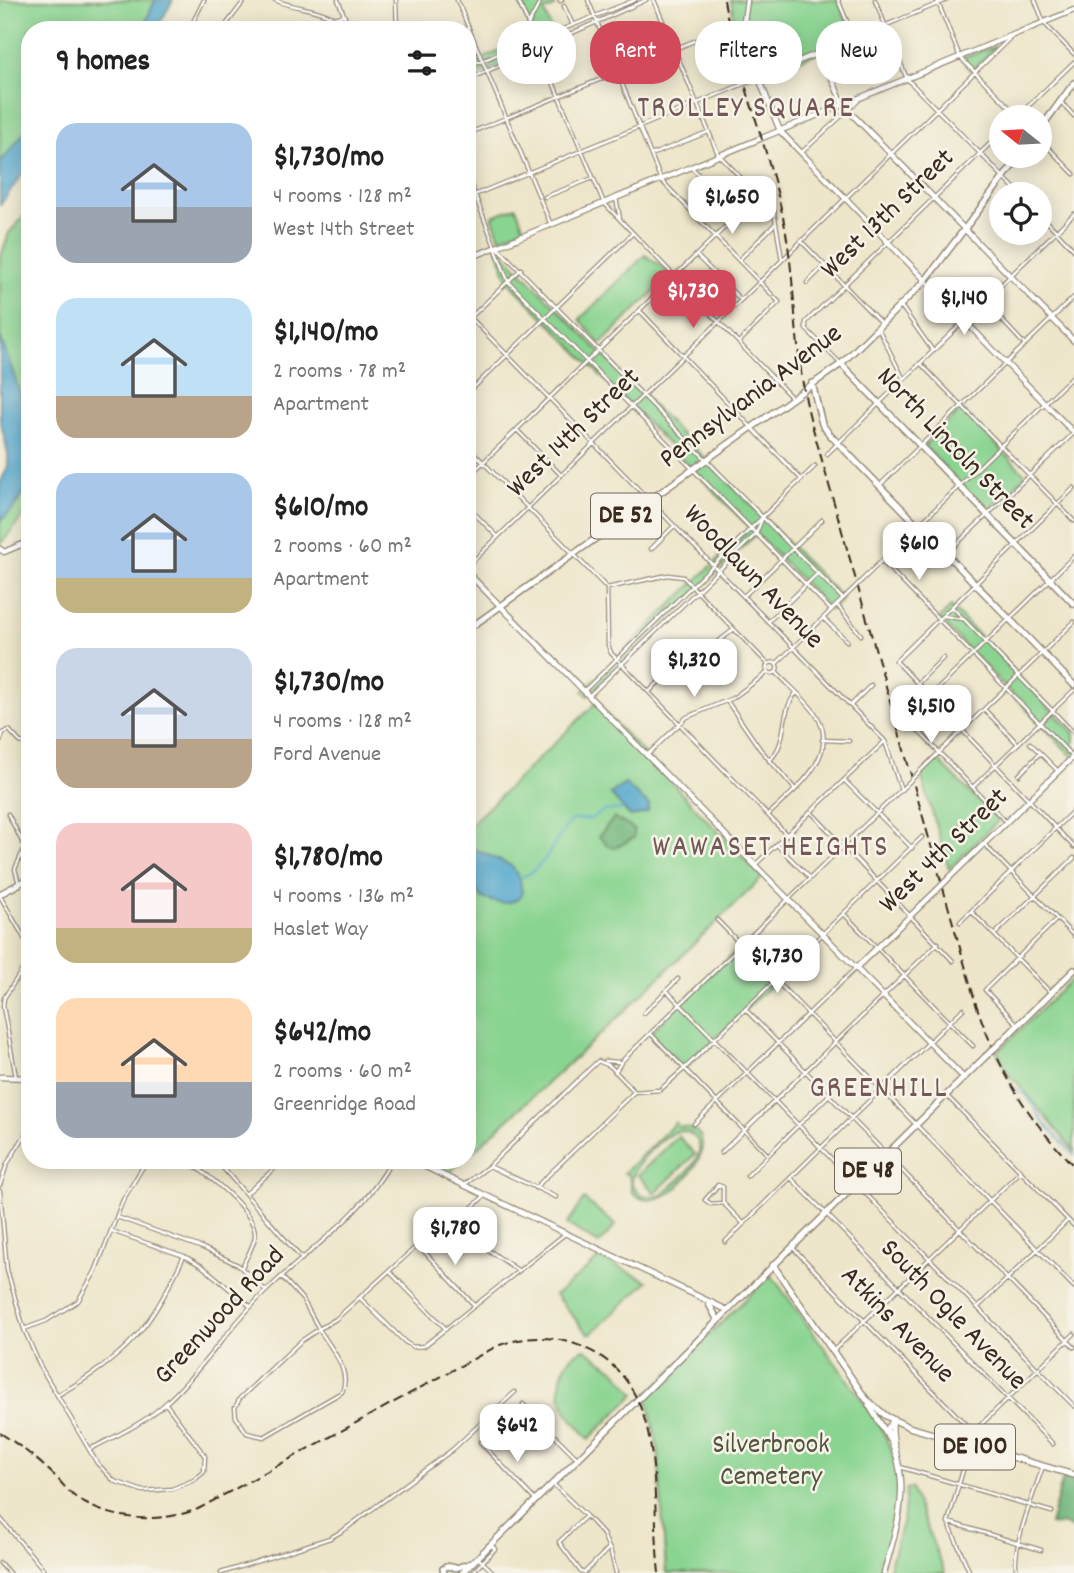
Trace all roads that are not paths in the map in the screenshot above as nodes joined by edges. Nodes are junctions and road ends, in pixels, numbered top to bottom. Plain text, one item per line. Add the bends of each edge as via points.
1 (204, 0) edge
2 (245, 0) edge
3 (275, 0) edge
4 (338, 0) edge
5 (396, 0) edge
6 (457, 0) edge
7 (518, 0) edge
8 (541, 0) edge
9 (588, 0) edge
10 (635, 0) edge
11 (646, 0) edge
12 (654, 0) edge
13 (747, 0) edge
14 (838, 0) edge
15 (875, 0) edge
16 (947, 0) edge
17 (1035, 0) edge
18 (937, 2) edge
19 (564, 6) dead end
20 (1074, 10) edge
21 (343, 15) junction
22 (595, 18) junction
23 (194, 21) edge
24 (229, 21) edge
25 (346, 21) edge
26 (397, 21) edge
27 (466, 21) edge
28 (529, 21) edge
29 (530, 21) edge
30 (571, 21) edge
31 (596, 21) edge
32 (663, 21) edge
33 (744, 21) edge
34 (847, 21) edge
35 (883, 21) edge
36 (894, 21) edge
37 (1044, 23) junction
38 (576, 24) edge
39 (576, 27) edge
40 (1011, 37) junction
41 (476, 46) edge
42 (497, 53) edge
43 (1074, 54) edge
44 (960, 57) junction
45 (482, 61) junction
46 (1074, 62) edge
47 (476, 63) edge
48 (681, 65) edge
49 (497, 67) edge
50 (902, 67) edge
51 (487, 72) junction
52 (975, 72) junction
53 (476, 76) edge
54 (907, 79) junction
55 (1074, 83) edge
56 (554, 84) edge
57 (590, 84) edge
58 (622, 84) edge
59 (743, 84) edge
60 (760, 84) edge
61 (835, 84) edge
62 (559, 96) junction
63 (1060, 102) junction
64 (697, 103) junction
65 (1007, 105) edge
66 (1030, 105) edge
67 (845, 107) junction
68 (937, 109) junction
69 (1052, 113) edge
70 (1074, 116) edge
71 (506, 117) junction
72 (639, 126) junction
73 (476, 130) edge
74 (780, 131) junction
75 (708, 132) junction
76 (989, 144) edge
77 (582, 150) junction
78 (1052, 151) edge
79 (801, 153) junction
80 (980, 153) junction
81 (891, 154) junction
82 (651, 155) junction
83 (719, 156) junction
84 (691, 167) junction
85 (1010, 168) edge
86 (530, 172) junction
87 (1074, 174) edge
88 (1003, 177) junction
89 (593, 178) junction
90 (661, 180) junction
91 (1008, 182) edge
92 (476, 194) joint
93 (758, 195) junction
94 (545, 197) dead end
95 (616, 198) junction
96 (845, 198) junction
97 (934, 198) junction
98 (604, 203) junction
99 (739, 214) junction
100 (1074, 214) edge
101 (622, 222) junction
102 (776, 223) junction
103 (551, 225) junction
104 (1052, 227) edge
105 (964, 229) junction
106 (1056, 231) junction
107 (632, 233) junction
108 (716, 236) junction
109 (802, 241) junction
110 (888, 242) junction
111 (497, 247) junction
112 (1074, 250) edge
113 (476, 255) edge
114 (696, 255) junction
115 (739, 260) junction
116 (782, 260) junction
117 (825, 265) junction
118 (521, 269) junction
119 (675, 276) junction
120 (1010, 276) junction
121 (508, 281) junction
122 (925, 281) junction
123 (760, 282) junction
124 (807, 283) dead end
125 (844, 285) junction
126 (1074, 297) edge
127 (741, 300) junction
128 (558, 306) junction
129 (901, 306) junction
130 (640, 310) junction
131 (476, 311) edge
132 (999, 317) dead end
133 (545, 318) junction
134 (1052, 319) junction
135 (964, 321) junction
136 (719, 322) junction
137 (476, 326) edge
138 (805, 326) joint
139 (880, 326) junction
140 (1074, 341) edge
141 (739, 342) junction
142 (1025, 345) junction
143 (600, 349) junction
144 (933, 351) junction
145 (507, 355) junction
146 (684, 356) junction
147 (587, 362) junction
148 (920, 363) junction
149 (1006, 363) junction
150 (841, 364) junction
151 (1074, 375) edge
152 (904, 380) junction
153 (813, 383) junction
154 (476, 385) edge
155 (644, 395) junction
156 (792, 397) junction
157 (550, 398) junction
158 (879, 403) junction
159 (1045, 403) junction
160 (962, 406) junction
161 (631, 407) junction
162 (752, 427) junction
163 (517, 429) junction
164 (1074, 433) edge
165 (594, 443) junction
166 (837, 444) junction
167 (920, 446) junction
168 (1001, 446) junction
169 (476, 454) edge
170 (827, 454) dead end
171 (706, 459) junction
172 (484, 462) junction
173 (815, 466) dead end
174 (693, 469) junction
175 (476, 470) edge
176 (561, 475) junction
177 (1030, 476) junction
178 (801, 479) junction
179 (879, 486) junction
180 (960, 486) junction
181 (1074, 488) edge
182 (649, 500) junction
183 (1057, 504) junction
184 (528, 507) junction
185 (476, 515) edge
186 (763, 516) junction
187 (988, 516) junction
188 (822, 520) dead end
189 (1074, 521) edge
190 (674, 526) junction
191 (918, 526) junction
192 (750, 528) junction
193 (756, 534) junction
194 (498, 537) junction
195 (21, 544) edge
196 (1016, 544) junction
197 (793, 548) junction
198 (651, 549) dead end
199 (2, 551) edge
200 (574, 554) junction
201 (946, 554) junction
202 (1074, 556) edge
203 (0, 558) edge
204 (781, 559) junction
205 (476, 560) edge
206 (882, 561) junction
207 (712, 565) junction
208 (719, 571) junction
209 (818, 573) junction
210 (476, 579) edge
211 (1050, 579) junction
212 (975, 584) junction
213 (692, 585) junction
214 (806, 585) junction
215 (607, 588) junction
216 (698, 591) junction
217 (744, 597) junction
218 (843, 599) junction
219 (837, 604) junction
220 (1074, 604) edge
221 (501, 606) junction
222 (951, 607) junction
223 (831, 610) junction
224 (943, 615) junction
225 (823, 618) junction
226 (939, 619) junction
227 (962, 619) junction
228 (1009, 619) junction
229 (768, 622) junction
230 (1074, 622) edge
231 (476, 624) edge
232 (734, 629) junction
233 (861, 635) dead end
234 (847, 641) dead end
235 (985, 642) junction
236 (794, 648) junction
237 (1042, 653) junction
238 (973, 654) junction
239 (943, 658) dead end
240 (617, 659) junction
241 (622, 664) junction
242 (768, 664) junction
243 (776, 664) junction
244 (768, 671) junction
245 (776, 672) junction
246 (1018, 676) junction
247 (871, 685) dead end
248 (916, 685) junction
249 (1074, 688) edge
250 (1006, 689) junction
251 (583, 691) junction
252 (649, 692) junction
253 (796, 692) junction
254 (588, 696) junction
255 (928, 697) junction
256 (727, 701) junction
257 (850, 705) junction
258 (984, 709) junction
259 (1052, 711) junction
260 (679, 723) junction
261 (1040, 723) junction
262 (962, 731) junction
263 (1074, 733) edge
264 (822, 740) junction
265 (849, 741) dead end
266 (885, 741) junction
267 (0, 742) edge
268 (21, 742) edge
269 (1030, 743) dead end
270 (1018, 744) junction
271 (939, 753) junction
272 (1040, 754) junction
273 (646, 756) junction
274 (1074, 757) edge
275 (769, 761) junction
276 (995, 766) junction
277 (1058, 771) junction
278 (1019, 775) dead end
279 (844, 780) junction
280 (972, 788) junction
281 (795, 789) junction
282 (901, 790) junction
283 (1029, 800) junction
284 (1074, 810) edge
285 (811, 812) junction
286 (878, 813) junction
287 (8, 814) dead end
288 (768, 815) junction
289 (1006, 822) junction
290 (1056, 828) junction
291 (787, 835) junction
292 (922, 836) dead end
293 (21, 839) edge
294 (984, 844) junction
295 (777, 845) junction
296 (844, 845) junction
297 (1074, 847) edge
298 (912, 848) junction
299 (21, 856) edge
300 (1074, 858) edge
301 (755, 865) junction
302 (1011, 872) junction
303 (810, 878) junction
304 (878, 881) junction
305 (19, 884) joint
306 (0, 894) edge
307 (1034, 896) junction
308 (789, 899) junction
309 (971, 911) junction
310 (844, 914) junction
311 (911, 915) junction
312 (1057, 919) junction
313 (717, 920) dead end
314 (960, 922) dead end
315 (21, 932) edge
316 (823, 934) junction
317 (995, 934) junction
318 (1074, 936) edge
319 (938, 943) junction
320 (742, 945) junction
321 (878, 947) junction
322 (1018, 958) junction
323 (953, 961) dead end
324 (856, 968) junction
325 (1074, 970) edge
326 (21, 972) edge
327 (905, 975) junction
328 (678, 979) dead end
329 (775, 981) junction
330 (667, 991) junction
331 (1051, 993) junction
332 (883, 996) junction
333 (680, 1005) junction
334 (745, 1009) junction
335 (963, 1009) dead end
336 (644, 1013) dead end
337 (808, 1015) junction
338 (950, 1022) junction
339 (1018, 1025) junction
340 (650, 1033) junction
341 (713, 1038) junction
342 (835, 1042) junction
343 (929, 1043) junction
344 (778, 1044) junction
345 (973, 1046) dead end
346 (603, 1061) junction
347 (622, 1061) junction
348 (684, 1069) junction
349 (615, 1072) junction
350 (805, 1072) junction
351 (747, 1073) junction
352 (0, 1076) edge
353 (16, 1077) junction
354 (21, 1077) edge
355 (964, 1078) junction
356 (881, 1090) junction
357 (634, 1092) junction
358 (946, 1095) junction
359 (828, 1096) junction
360 (775, 1101) junction
361 (716, 1102) junction
362 (851, 1120) junction
363 (694, 1124) dead end
364 (916, 1124) junction
365 (798, 1125) junction
366 (744, 1130) junction
367 (21, 1141) edge
368 (821, 1149) junction
369 (721, 1153) dead end
370 (885, 1154) junction
371 (768, 1155) junction
372 (489, 1166) junction
373 (141, 1169) edge
374 (199, 1169) edge
375 (224, 1169) edge
376 (274, 1169) edge
377 (386, 1169) edge
378 (430, 1169) edge
379 (1021, 1171) junction
380 (747, 1176) dead end
381 (791, 1178) junction
382 (855, 1184) junction
383 (0, 1185) edge
384 (464, 1185) junction
385 (535, 1188) junction
386 (0, 1191) edge
387 (247, 1194) junction
388 (485, 1195) junction
389 (556, 1197) dead end
390 (991, 1199) junction
391 (723, 1203) junction
392 (825, 1213) junction
393 (117, 1217) junction
394 (1068, 1220) junction
395 (744, 1224) junction
396 (453, 1226) junction
397 (1074, 1226) edge
398 (960, 1228) junction
399 (112, 1231) junction
400 (565, 1234) junction
401 (725, 1242) dead end
402 (418, 1245) junction
403 (792, 1247) junction
404 (1039, 1249) junction
405 (184, 1256) junction
406 (930, 1258) junction
407 (302, 1259) junction
408 (773, 1265) junction
409 (242, 1267) junction
410 (389, 1271) junction
411 (519, 1271) junction
412 (282, 1277) junction
413 (1009, 1279) junction
414 (1074, 1287) edge
415 (899, 1288) junction
416 (266, 1291) junction
417 (360, 1298) junction
418 (709, 1304) junction
419 (250, 1306) junction
420 (475, 1306) junction
421 (978, 1307) junction
422 (727, 1310) junction
423 (717, 1319) junction
424 (864, 1321) junction
425 (24, 1329) junction
426 (320, 1329) junction
427 (446, 1329) junction
428 (1074, 1334) edge
429 (1067, 1341) junction
430 (1074, 1347) edge
431 (834, 1350) junction
432 (1036, 1370) junction
433 (515, 1392) dead end
434 (58, 1395) junction
435 (866, 1399) junction
436 (1007, 1400) junction
437 (166, 1404) junction
438 (523, 1404) dead end
439 (1074, 1406) edge
440 (893, 1421) junction
441 (973, 1432) junction
442 (890, 1438) junction
443 (480, 1443) dead end
444 (961, 1444) junction
445 (1053, 1444) dead end
446 (970, 1446) junction
447 (90, 1449) junction
448 (898, 1458) junction
449 (578, 1459) junction
450 (1043, 1466) junction
451 (900, 1467) junction
452 (1074, 1475) edge
453 (553, 1484) junction
454 (959, 1484) junction
455 (536, 1501) junction
456 (1030, 1505) junction
457 (1052, 1512) dead end
458 (586, 1516) junction
459 (0, 1518) edge
460 (948, 1522) junction
461 (1020, 1543) junction
462 (609, 1548) junction
463 (1041, 1549) dead end
464 (478, 1560) junction
465 (0, 1563) edge
466 (444, 1569) edge
467 (9, 1573) edge
468 (43, 1573) edge
469 (221, 1573) edge
470 (462, 1573) edge
471 (472, 1573) edge
472 (494, 1573) edge
473 (615, 1573) edge
474 (884, 1573) edge
475 (970, 1573) edge
476 (1017, 1573) edge

1 - 23 street
2 - 24 street
3 - 21 street via 312,7 334,18
4 - 21 street
5 - 26 street
6 - 27 street
7 - 28 street
8 - 29 street
9 - 22 street
10 - 22 street
11 - 22 street
12 - 32 street
13 - 33 street
14 - 34 street
15 - 35 street
16 - 18 street
17 - 37 street
18 - 36 street
18 - 44 street
19 - 30 street
20 - 37 street
21 - 25 street
22 - 31 street
22 - 38 street
22 - 39 street
37 - 40 street
37 - 43 street
40 - 44 street
40 - 52 street, West 14th Street
41 - 45 street
42 - 45 street
44 - 52 street
44 - 54 street
45 - 47 street
45 - 51 street
46 - 66 street
48 - 64 street
49 - 51 street
50 - 54 street
51 - 53 street
51 - 71 street
52 - 65 street
52 - 68 street, West 14th Street
54 - 67 street
54 - 68 street
55 - 63 main road
56 - 62 street
57 - 62 street
58 - 72 street
59 - 64 street
60 - 74 street
61 - 67 street
62 - 71 street
62 - 77 street
63 - 69 main road
63 - 70 street
64 - 72 street
64 - 75 street
67 - 74 street
67 - 79 street
67 - 81 street
68 - 80 street
68 - 81 street, West 14th Street
71 - 73 street
71 - 86 street
72 - 77 street
72 - 82 street
74 - 79 street
74 - 83 street
75 - 82 street
75 - 83 street
76 - 80 street, West 13th Street
77 - 86 street
77 - 89 street
78 - 87 street
79 - 96 street
80 - 88 street
80 - 97 street, West 13th Street
81 - 96 street, West 14th Street
81 - 97 street
82 - 90 street
83 - 84 street
83 - 93 street
84 - 90 street
84 - 99 street
85 - 88 main road, Pennsylvania Avenue / DE 52
86 - 92 street
86 - 103 street
88 - 91 street
88 - 105 main road, Pennsylvania Avenue / DE 52
89 - 94 street
89 - 98 street
90 - 95 street
90 - 108 street
92 - 111 street
93 - 99 street
93 - 102 street via 774,212
95 - 98 street
95 - 101 street
96 - 109 street, West 14th Street
96 - 110 street
97 - 105 street
97 - 110 street, West 13th Street
98 - 101 street
98 - 103 street
99 - 108 street
100 - 106 street
101 - 107 street
102 - 115 street
102 - 116 street
103 - 111 street
104 - 106 street
105 - 120 street
105 - 122 main road, Pennsylvania Avenue / DE 52
106 - 112 street
106 - 120 street
107 - 119 street
107 - 128 street
108 - 114 street
108 - 115 street
109 - 116 street, West 14th Street
109 - 117 street
110 - 122 street
110 - 125 street, West 13th Street
111 - 113 street
111 - 118 street
111 - 121 street
114 - 119 street
114 - 127 street
115 - 123 street
116 - 123 street, West 14th Street
117 - 124 street
117 - 125 street
118 - 121 street
118 - 128 street
119 - 130 street
119 - 136 street
120 - 134 street
120 - 135 street
121 - 131 street
121 - 133 street
122 - 129 main road, Pennsylvania Avenue / DE 52
122 - 135 street
123 - 127 street, West 14th Street
123 - 141 street via 779,303
125 - 138 street, West 13th Street
125 - 139 street
126 - 134 street
127 - 136 street, West 14th Street
128 - 133 street
128 - 143 street
129 - 139 main road, Pennsylvania Avenue / DE 52
129 - 144 street
130 - 143 street
130 - 146 street
132 - 142 street
133 - 145 street
133 - 147 street
134 - 140 street
134 - 142 street
135 - 144 street
135 - 149 street
136 - 141 street
136 - 146 street, West 14th Street
137 - 145 street, Woodlawn Avenue
138 - 150 street, North Lincoln Street
139 - 150 main road, Pennsylvania Avenue / DE 52
139 - 152 street
141 - 156 street
142 - 149 street
143 - 147 street
143 - 155 street
144 - 148 street
145 - 154 street
145 - 157 street, Woodlawn Avenue
146 - 155 street, West 14th Street
146 - 162 street
147 - 157 street
147 - 161 street
148 - 152 street
148 - 160 street
149 - 159 street
149 - 160 street
150 - 153 main road, Pennsylvania Avenue / DE 52
150 - 158 main road, North Lincoln Street
151 - 159 street
152 - 158 street
153 - 156 main road, Pennsylvania Avenue / DE 52
153 - 166 main road via 823,426
155 - 161 street, West 14th Street
155 - 171 street
156 - 162 main road, Pennsylvania Avenue / DE 52
157 - 163 street
157 - 165 street, Woodlawn Avenue
158 - 166 street
158 - 167 main road, North Lincoln Street
159 - 164 street
159 - 168 street
160 - 167 street
160 - 168 street
161 - 165 street, West 14th Street
161 - 174 street
162 - 171 main road, Pennsylvania Avenue / DE 52
162 - 178 street
163 - 172 street
163 - 176 street
164 - 177 street
165 - 176 street, West 14th Street
165 - 182 street, Woodlawn Avenue
166 - 170 street
166 - 179 main road
167 - 179 street
167 - 180 main road, North Lincoln Street
168 - 177 street
168 - 180 street
169 - 172 street
171 - 174 main road, Pennsylvania Avenue / DE 52
171 - 186 street
172 - 175 street
172 - 184 street
173 - 178 street
174 - 182 main road, Pennsylvania Avenue / DE 52
174 - 192 street
176 - 184 street, West 14th Street
177 - 183 street
177 - 187 street
178 - 186 street
179 - 191 main road
180 - 187 main road, North Lincoln Street
180 - 191 street
181 - 183 street
182 - 190 street, Woodlawn Avenue
182 - 200 main road, Pennsylvania Avenue / DE 52
183 - 189 street
183 - 196 street
184 - 194 street, West 14th Street
184 - 200 street
185 - 194 street
186 - 192 street
186 - 193 street
186 - 197 street
187 - 196 main road, North Lincoln Street
187 - 201 street
188 - 197 street
190 - 198 street
190 - 207 street, Woodlawn Avenue
191 - 201 main road
191 - 206 street
192 - 193 street
192 - 207 street
193 - 204 street
193 - 208 street
194 - 205 street, West 14th Street
195 - 199 street
196 - 211 main road, North Lincoln Street
196 - 212 street
197 - 204 street
197 - 209 street
199 - 203 street
200 - 215 street
200 - 221 main road, Pennsylvania Avenue / DE 52
201 - 212 main road
202 - 211 street
204 - 214 street
204 - 217 street
206 - 218 street, bridge
206 - 226 street
207 - 208 street, Woodlawn Avenue
207 - 213 street
208 - 216 street
208 - 217 street, Woodlawn Avenue
209 - 214 street
209 - 218 street
210 - 221 street
211 - 220 main road, North Lincoln Street
211 - 228 street
212 - 222 street
212 - 228 main road
213 - 215 street via 683,577 668,575
213 - 216 street
213 - 240 street
214 - 223 street
214 - 229 street
215 - 240 street via 608,645
216 - 232 street
216 - 241 street
217 - 229 street, Woodlawn Avenue
218 - 219 street
219 - 223 street
219 - 233 street
221 - 231 main road, Pennsylvania Avenue / DE 52
221 - 251 street
222 - 224 street
222 - 227 street
223 - 225 street
224 - 226 street
224 - 227 street
225 - 234 street
225 - 236 street
226 - 238 street
226 - 248 street via 896,661
227 - 235 street
228 - 235 street
228 - 237 main road
229 - 236 street, Woodlawn Avenue
230 - 237 street
232 - 242 street
232 - 252 street via 662,677
235 - 238 street
235 - 246 street
236 - 243 street
236 - 257 street, Woodlawn Avenue
237 - 246 street
237 - 249 main road
238 - 250 street
238 - 255 street
239 - 248 street
240 - 241 street
240 - 251 street
241 - 252 street
241 - 254 street
242 - 243 street
242 - 244 street
243 - 245 street
244 - 245 street
244 - 256 street
245 - 253 street
246 - 250 street
246 - 259 street
247 - 257 street
248 - 255 street
249 - 259 street
250 - 258 street
250 - 261 street
251 - 254 street
252 - 260 street
253 - 264 street via 817,717
253 - 275 street via 784,710 783,741
254 - 273 street
255 - 262 street
255 - 271 street via 907,719
256 - 260 street
256 - 275 street
257 - 266 street, Woodlawn Avenue
258 - 262 street
258 - 270 street
259 - 261 street
259 - 263 street
260 - 273 street
260 - 288 street
261 - 270 street
261 - 274 street
262 - 271 street
262 - 276 street
264 - 265 street
264 - 281 street via 817,765
266 - 279 street
266 - 282 street, Woodlawn Avenue
267 - 268 street via 9,730
269 - 272 street
270 - 276 street
271 - 280 street
271 - 282 street, bridge
272 - 277 street
272 - 278 street
273 - 301 street
274 - 277 street, West 4th Street
275 - 281 street
276 - 280 street
276 - 283 street
277 - 283 street, West 4th Street
279 - 285 street
279 - 286 street
280 - 289 street
281 - 288 street
282 - 286 street
283 - 289 street, West 4th Street
283 - 290 street
284 - 290 street
285 - 291 street
285 - 296 street
286 - 296 street
286 - 298 street
287 - 293 street
288 - 291 street
289 - 294 street, West 4th Street
290 - 297 street
290 - 302 street
291 - 295 street
292 - 298 street
294 - 302 street
294 - 311 street, West 4th Street, bridge
295 - 301 street
295 - 303 street
296 - 303 street
296 - 304 street
298 - 304 street
299 - 305 street via 15,869
300 - 307 street
301 - 308 street
302 - 307 street
302 - 309 street
303 - 308 street
304 - 310 street
304 - 311 street
305 - 306 main road
306 - 315 street
307 - 312 street
307 - 317 street
308 - 316 street
308 - 320 street
309 - 314 street
309 - 317 street
310 - 316 street
310 - 321 street
311 - 319 street
311 - 321 street, West 4th Street
312 - 318 street
312 - 322 street
313 - 320 street
316 - 324 street
316 - 329 street
317 - 322 street
319 - 323 street
319 - 327 street
320 - 329 street
320 - 333 street
321 - 324 street, West 4th Street
321 - 327 street
322 - 331 street
322 - 339 street via 985,991
324 - 332 street
324 - 337 street, West 4th Street
325 - 331 main road, DE 48
326 - 353 street via 3,1006
327 - 332 street
327 - 338 street
328 - 330 street
329 - 334 street
329 - 337 street
330 - 333 street
330 - 336 street
331 - 339 main road, DE 48
332 - 342 street
332 - 343 street
333 - 340 street
333 - 341 street
334 - 341 street
334 - 344 street
335 - 338 street
337 - 342 street
337 - 344 street, West 4th Street
338 - 343 street
338 - 345 street
339 - 355 main road, DE 48, bridge
340 - 347 street
340 - 348 street
341 - 348 street
341 - 351 street
342 - 350 street
342 - 356 street
343 - 355 street
343 - 356 street
344 - 350 street
344 - 351 street, West 4th Street
346 - 347 street
346 - 349 street
346 - 372 street via 590,1067
347 - 349 street
348 - 357 street via 660,1090
348 - 361 street
349 - 357 street
350 - 359 street
350 - 360 street
351 - 360 street
351 - 361 street, West 4th Street
352 - 353 street
353 - 354 street
355 - 358 main road, DE 48
356 - 362 street
356 - 364 street
357 - 385 street
358 - 364 main road, DE 48
358 - 379 street
359 - 362 street
359 - 365 street
360 - 365 street
360 - 366 street
361 - 363 street, West 4th Street
361 - 366 street
362 - 368 street
362 - 370 street
364 - 370 main road, DE 48
364 - 390 street
365 - 368 street
365 - 371 street
366 - 369 street
366 - 371 street
367 - 383 street
368 - 381 street
368 - 382 street
370 - 382 main road, DE 48
370 - 398 street
371 - 380 street
372 - 384 street
372 - 385 street
373 - 393 street
374 - 409 street via 219,1183 254,1229 254,1241
375 - 387 street
376 - 387 street
377 - 407 street, Greenwood Road via 358,1211
378 - 384 street
379 - 390 street
379 - 394 street
381 - 392 street, South Ogle Avenue
381 - 395 street
382 - 392 main road, DE 48
382 - 406 street
384 - 388 street
385 - 389 street
386 - 425 street via 5,1258
387 - 407 street
388 - 396 street
388 - 400 street
390 - 398 street
390 - 404 street
391 - 391 street via 705,1200 718,1185 723,1187
391 - 395 street
392 - 403 main road, DE 48
392 - 415 street, South Ogle Avenue
393 - 399 street
393 - 409 street
394 - 397 street
394 - 404 street
395 - 401 street
396 - 402 street
396 - 411 street
398 - 406 street
398 - 413 street
399 - 405 street
399 - 425 street via 78,1301
400 - 411 street
400 - 418 street
402 - 410 street
402 - 420 street
403 - 408 main road, DE 48
403 - 424 street, Atkins Avenue
404 - 413 street
404 - 414 street
405 - 419 street via 215,1274
405 - 434 street via 161,1306 136,1339 95,1374
406 - 415 street
406 - 421 street
407 - 412 street, Greenwood Road
408 - 422 main road, DE 48
408 - 431 main road, DE 100
409 - 416 street
410 - 417 street
410 - 427 street
411 - 420 street
412 - 416 street, Greenwood Road
412 - 426 street
413 - 421 street
413 - 429 street
415 - 424 street
415 - 436 street, South Ogle Avenue
416 - 419 street, Greenwood Road
417 - 426 street
417 - 427 street via 413,1347 427,1345
418 - 422 street
418 - 423 main road
419 - 437 street, Greenwood Road
420 - 427 street
421 - 432 street
422 - 423 main road, DE 48
423 - 449 main road, DE 48
424 - 431 street
424 - 441 street, Atkins Avenue
425 - 434 street
426 - 426 street via 238,1400 236,1417 247,1433 258,1437 270,1434 342,1392 345,1374
428 - 429 street
429 - 430 street
429 - 432 street
431 - 435 main road, DE 100
432 - 436 street
432 - 439 street
433 - 469 street via 452,1450 344,1530
434 - 447 street
435 - 440 main road, DE 100
435 - 442 main road
436 - 441 street
436 - 445 street, South Ogle Avenue
437 - 447 street, Greenwood Road via 131,1429
437 - 447 street via 205,1456 206,1469 197,1479 158,1491 130,1488 107,1475
438 - 449 street
440 - 442 street via 888,1426
440 - 444 main road, DE 100
440 - 448 street
441 - 444 street
442 - 448 street
443 - 455 street
444 - 446 main road, DE 100
446 - 450 main road, DE 100
446 - 454 street
448 - 451 street
449 - 453 main road, DE 48
450 - 452 main road, DE 100
450 - 456 street
451 - 454 street
451 - 474 street via 900,1504
453 - 455 main road, DE 48
453 - 458 street
454 - 456 street
454 - 460 street
455 - 464 main road, DE 48
456 - 457 street
456 - 461 street
458 - 462 street
458 - 462 street via 559,1542 568,1557 584,1573
459 - 468 street
460 - 461 street
460 - 475 street
461 - 463 street
461 - 476 street
462 - 473 street
464 - 466 main road
464 - 470 main road, DE 48
464 - 471 street
464 - 472 street
465 - 467 street

